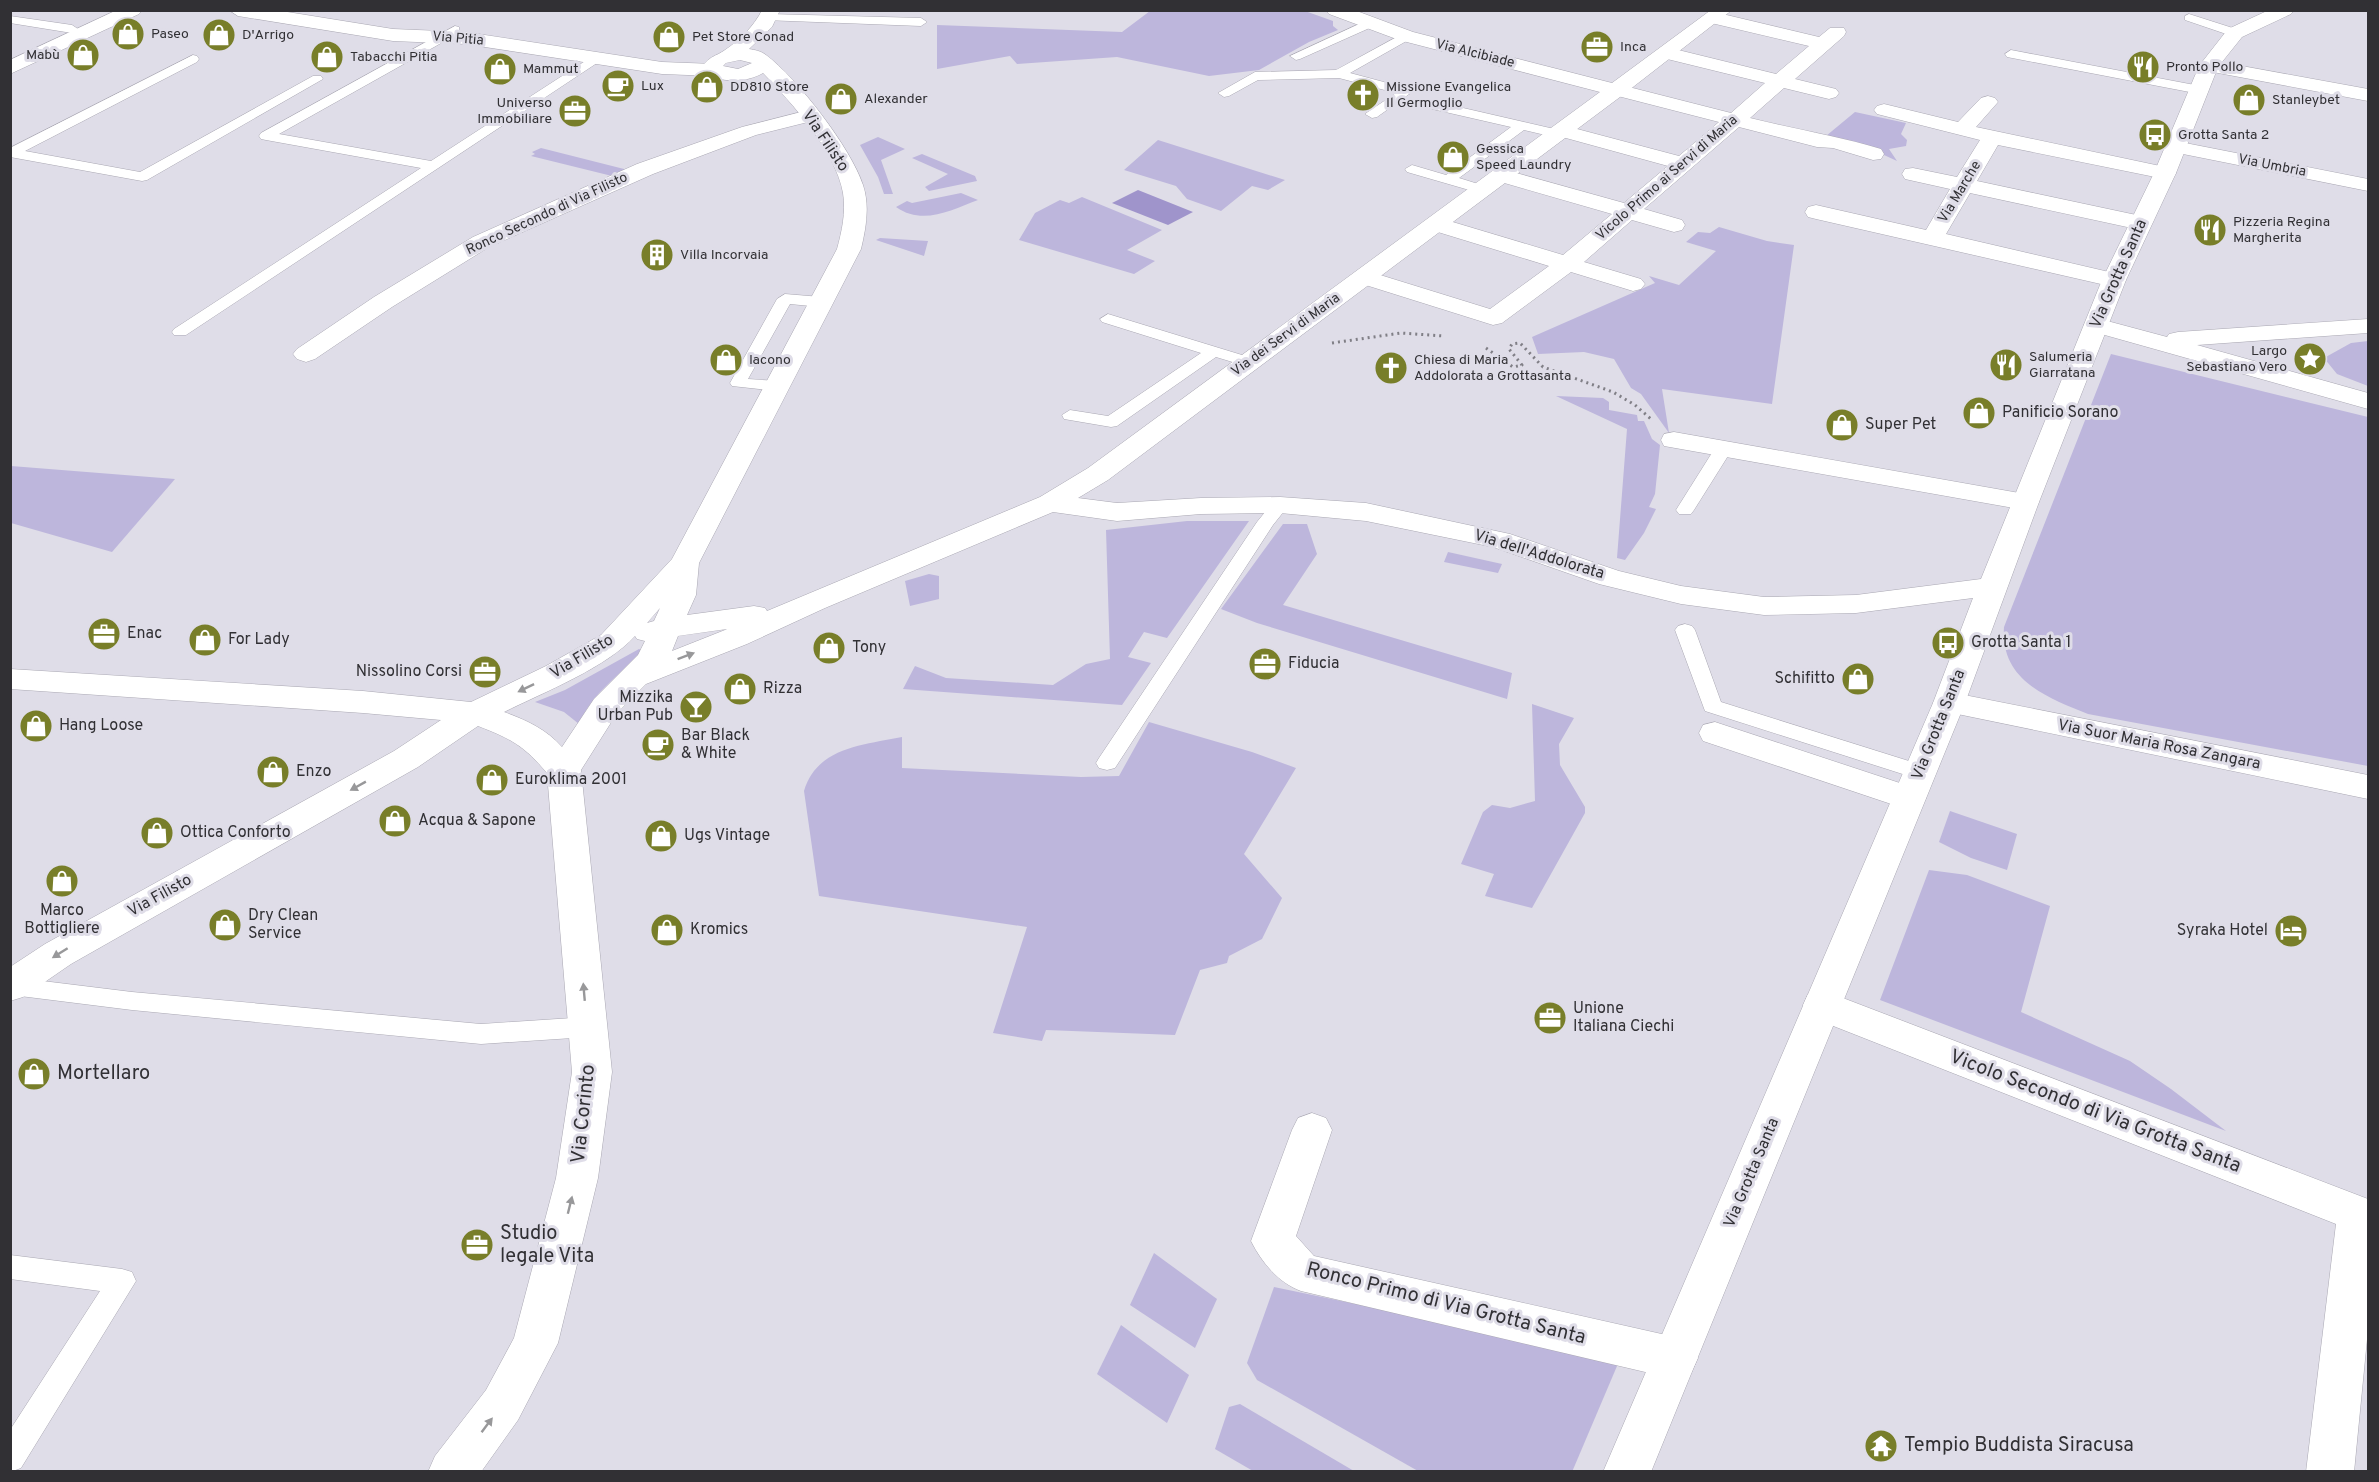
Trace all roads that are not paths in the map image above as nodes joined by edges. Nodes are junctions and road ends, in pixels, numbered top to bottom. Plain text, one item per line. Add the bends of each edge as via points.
1 (113, 10) edge
2 (133, 10) edge
3 (238, 10) edge
4 (292, 10) edge
5 (1335, 10) edge
6 (2285, 10) edge
7 (1719, 14) edge
8 (768, 17) edge
9 (2189, 18) dead end
10 (10, 19) edge
11 (921, 22) dead end
12 (1370, 23) junction
13 (72, 29) junction
14 (450, 33) junction
15 (2235, 33) junction
16 (1406, 36) junction
17 (1666, 53) junction
18 (2011, 54) dead end
19 (1296, 56) dead end
20 (10, 58) edge
21 (193, 59) dead end
22 (597, 59) junction
23 (723, 61) junction
24 (762, 62) junction
25 (10, 68) edge
26 (745, 73) junction
27 (1339, 74) junction
28 (2204, 78) junction
29 (317, 79) dead end
30 (1780, 81) junction
31 (1617, 90) junction
32 (1224, 93) dead end
33 (1829, 93) dead end
34 (2368, 95) edge
35 (1988, 102) dead end
36 (1424, 103) dead end
37 (803, 108) junction
38 (1884, 110) dead end
39 (1372, 114) dead end
40 (1735, 120) junction
41 (1522, 125) junction
42 (1962, 130) junction
43 (1560, 132) junction
44 (1992, 137) junction
45 (11, 152) edge
46 (1873, 154) dead end
47 (2170, 160) junction
48 (1683, 164) junction
49 (434, 166) junction
50 (1412, 169) dead end
51 (1913, 174) dead end
52 (1448, 180) junction
53 (1492, 182) junction
54 (2368, 184) edge
55 (1964, 185) junction
56 (1628, 211) junction
57 (1816, 212) dead end
58 (2141, 223) junction
59 (1436, 224) junction
60 (1674, 225) dead end
61 (1932, 238) junction
62 (1567, 264) junction
63 (1364, 277) junction
64 (2114, 280) junction
65 (1634, 284) dead end
66 (821, 302) junction
67 (1108, 319) dead end
68 (2096, 325) junction
69 (2368, 326) edge
70 (180, 332) dead end
71 (2251, 336) junction
72 (2155, 340) junction
73 (1214, 351) junction
74 (306, 354) dead end
75 (1249, 362) junction
76 (2287, 381) junction
77 (777, 386) junction
78 (2368, 401) edge
79 (1070, 414) dead end
80 (1664, 431) road end
81 (1724, 448) junction
82 (2025, 502) junction
83 (1050, 503) junction
84 (1280, 505) junction
85 (1685, 510) dead end
86 (685, 563) junction
87 (1992, 587) junction
88 (814, 601) junction
89 (667, 627) junction
90 (1685, 630) dead end
91 (612, 642) junction
92 (632, 678) junction
93 (10, 679) edge
94 (363, 702) junction
95 (1949, 703) junction
96 (475, 713) junction
97 (1715, 733) dead end
98 (406, 759) junction
99 (1107, 763) dead end
100 (564, 770) junction
101 (1915, 785) junction
102 (2368, 787) edge
103 (11, 986) edge
104 (1822, 1005) junction
105 (588, 1027) junction
106 (1312, 1130) dead end
107 (2364, 1216) edge
108 (10, 1267) edge
109 (1675, 1358) junction
110 (10, 1458) edge
111 (452, 1472) edge
112 (1627, 1472) edge
113 (2330, 1472) edge

1 - 13 street
2 - 25 street
3 - 14 street, Via Pitia via 393,35
4 - 14 street, Via Pitia
5 - 12 street, Via Alcibiade
6 - 15 street, Via Grotta Santa
7 - 17 street, Via dei Servi di Maria
7 - 30 street, Vicolo Primo ai Servi di Maria via 1830,38
8 - 11 lane
8 - 23 street
8 - 24 street
9 - 15 lane
10 - 13 lane
12 - 16 street, Via Alcibiade
12 - 19 lane
13 - 20 street
14 - 22 street, Via Pitia
14 - 23 street, Via Pitia via 624,54
14 - 49 lane via 266,136
15 - 28 street, Via Grotta Santa
16 - 27 lane
16 - 31 street, Via Alcibiade
17 - 30 street
17 - 31 street, Via dei Servi di Maria
18 - 28 lane
21 - 45 lane
22 - 23 street, Via Pitia via 662,68
22 - 49 lane
23 - 24 street via 753,56
23 - 26 street via 730,74
24 - 26 street via 757,69
24 - 37 street, Via Filisto
26 - 37 street
27 - 32 lane via 1255,76
27 - 39 lane via 1406,92
28 - 34 street
28 - 47 street, Via Grotta Santa
29 - 45 lane via 142,177
30 - 33 street
30 - 40 street, Vicolo Primo ai Servi di Maria
31 - 40 street, Via Alcibiade
31 - 43 street, Via dei Servi di Maria
35 - 42 street
36 - 41 lane
37 - 66 street, Via Filisto via 845,166 857,210 849,249
37 - 74 street, Ronco Secondo di Via Filisto via 655,165 481,242
38 - 42 street
40 - 46 street, Via Alcibiade
40 - 48 street, Vicolo Primo ai Servi di Maria
41 - 43 lane
41 - 52 lane
42 - 44 street
43 - 48 street
43 - 53 street, Via dei Servi di Maria
44 - 47 street
44 - 55 street, Via Marche
47 - 54 street, Via Umbria
47 - 58 street, Via Grotta Santa
48 - 56 street, Vicolo Primo ai Servi di Maria
49 - 70 lane
50 - 52 lane
51 - 55 street
52 - 53 lane
53 - 56 street
53 - 59 street, Via dei Servi di Maria
55 - 58 street
55 - 61 street, Via Marche
56 - 60 street
56 - 62 street, Vicolo Primo ai Servi di Maria
57 - 61 street
58 - 64 street, Via Grotta Santa
59 - 62 street
59 - 63 street, Via dei Servi di Maria
61 - 64 street, Via Marche
62 - 63 street, Vicolo Primo ai Servi di Maria via 1492,318
62 - 65 street
63 - 75 street, Via dei Servi di Maria
64 - 68 street, Via Grotta Santa
66 - 77 street, Via Filisto
66 - 77 lane via 785,299 738,383
67 - 73 lane
68 - 72 street
68 - 82 street, Via Grotta Santa
69 - 71 street
71 - 72 street
71 - 76 street via 2247,352 2257,365
72 - 76 street
73 - 75 lane
73 - 79 lane via 1111,422
75 - 83 street, Via dei Servi di Maria via 1098,474
76 - 78 street
77 - 86 street, Via Filisto
80 - 81 street
81 - 82 street
81 - 85 lane
82 - 87 street, Via Grotta Santa
83 - 84 street, Via dell'Addolorata via 1117,512
83 - 88 street, Via dei Servi di Maria
84 - 87 street, Via dell'Addolorata via 1366,512 1488,537 1610,578 1681,595 1764,606 1856,604
84 - 99 lane
86 - 89 street via 681,595
86 - 91 street, Via Filisto
87 - 95 street, Via Grotta Santa
88 - 89 street via 729,620
92 -> 88 street
89 - 91 street
89 - 92 street via 652,660
90 - 101 lane via 1712,706
91 -> 96 street, Via Filisto
92 - 100 street via 605,706
93 - 94 street
94 - 96 street
94 - 98 street via 402,723 412,739
95 - 101 street, Via Grotta Santa
95 - 102 street, Via Suor Maria Rosa Zangara
96 - 98 street, Via Filisto
96 - 100 street via 539,742
97 - 101 street
98 -> 103 street, Via Filisto via 58,954
105 -> 100 street, Via Corinto
101 - 104 street, Via Grotta Santa
103 - 105 lane via 481,1034
104 - 107 street, Vicolo Secondo di Via Grotta Santa
104 - 109 street, Via Grotta Santa
111 -> 105 street, Via Corinto via 502,1405 535,1343 577,1178 592,1072
106 - 109 street, Ronco Primo di Via Grotta Santa via 1273,1240 1301,1272
107 - 113 street
108 - 110 lane via 122,1281
109 - 112 street, Via Grotta Santa

